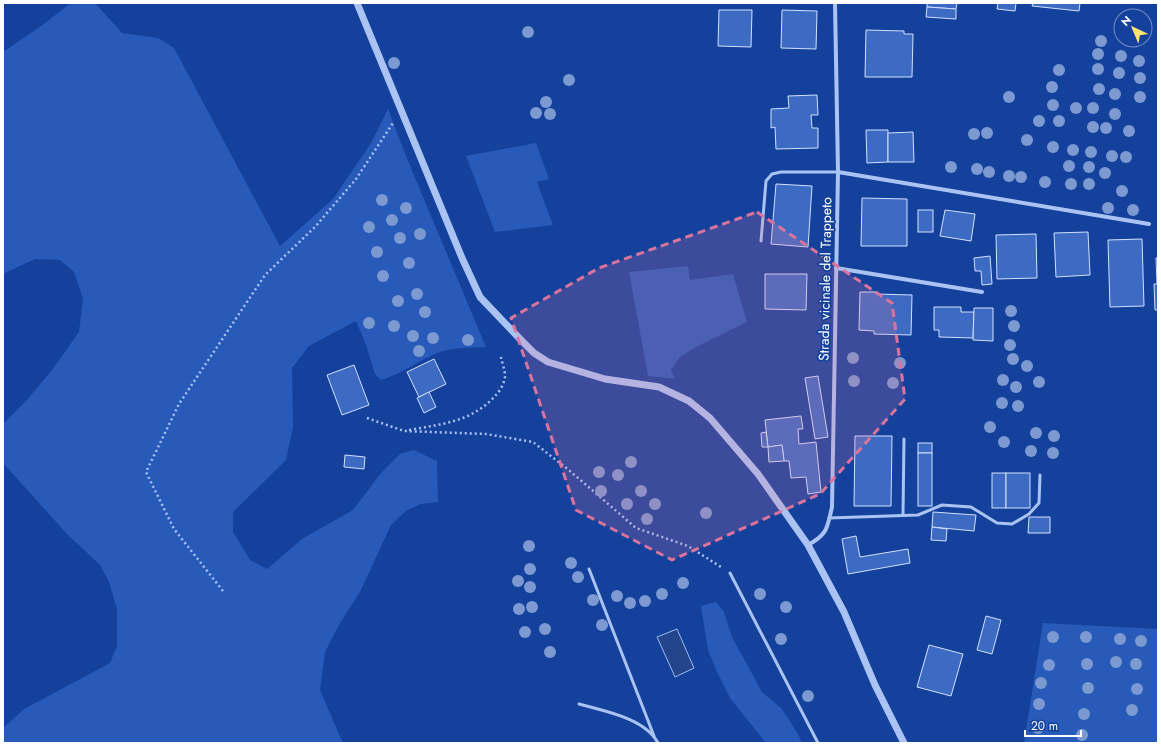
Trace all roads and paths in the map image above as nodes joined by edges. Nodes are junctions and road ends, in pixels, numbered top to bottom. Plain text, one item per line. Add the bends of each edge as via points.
1 (357, 3) edge
2 (835, 3) edge
3 (401, 110) junction
4 (838, 172) junction
5 (1149, 224) dead end
6 (761, 241) dead end
7 (836, 268) junction
8 (982, 292) dead end
9 (501, 357) dead end
10 (367, 418) dead end
11 (404, 431) junction
12 (904, 438) dead end
13 (1040, 476) dead end
14 (903, 515) junction
15 (829, 518) junction
16 (808, 546) junction
17 (589, 569) dead end
18 (730, 573) joint
19 (223, 592) dead end
20 (579, 704) dead end
21 (654, 736) junction
22 (658, 743) edge
23 (818, 743) edge
24 (904, 743) edge

1 - 3 street
2 - 4 street, Strada vicinale del Trappeto
3 - 16 street via 480,296 505,324 534,353 548,362 606,379 660,387 689,401 710,418 758,474
3 - 19 path via 356,179 315,227 265,275 178,404 146,472 174,529
4 - 5 street
4 - 6 lane via 772,174 766,181
4 - 7 street, Strada vicinale del Trappeto
7 - 8 street
7 - 15 street, Strada vicinale del Trappeto via 834,448 832,507
9 - 11 path via 505,376 500,391 490,402 471,416
10 - 11 path
11 - 18 path via 486,434 534,442 636,528 688,546
12 - 14 lane
13 - 14 lane via 1039,503 1029,514 1012,524 997,523 971,507 942,505 918,514
14 - 15 lane
15 - 16 street, Strada vicinale del Trappeto via 820,538
16 - 24 street via 844,612 875,685
17 - 21 lane
18 - 23 lane
20 - 21 lane via 631,719
21 - 22 lane

